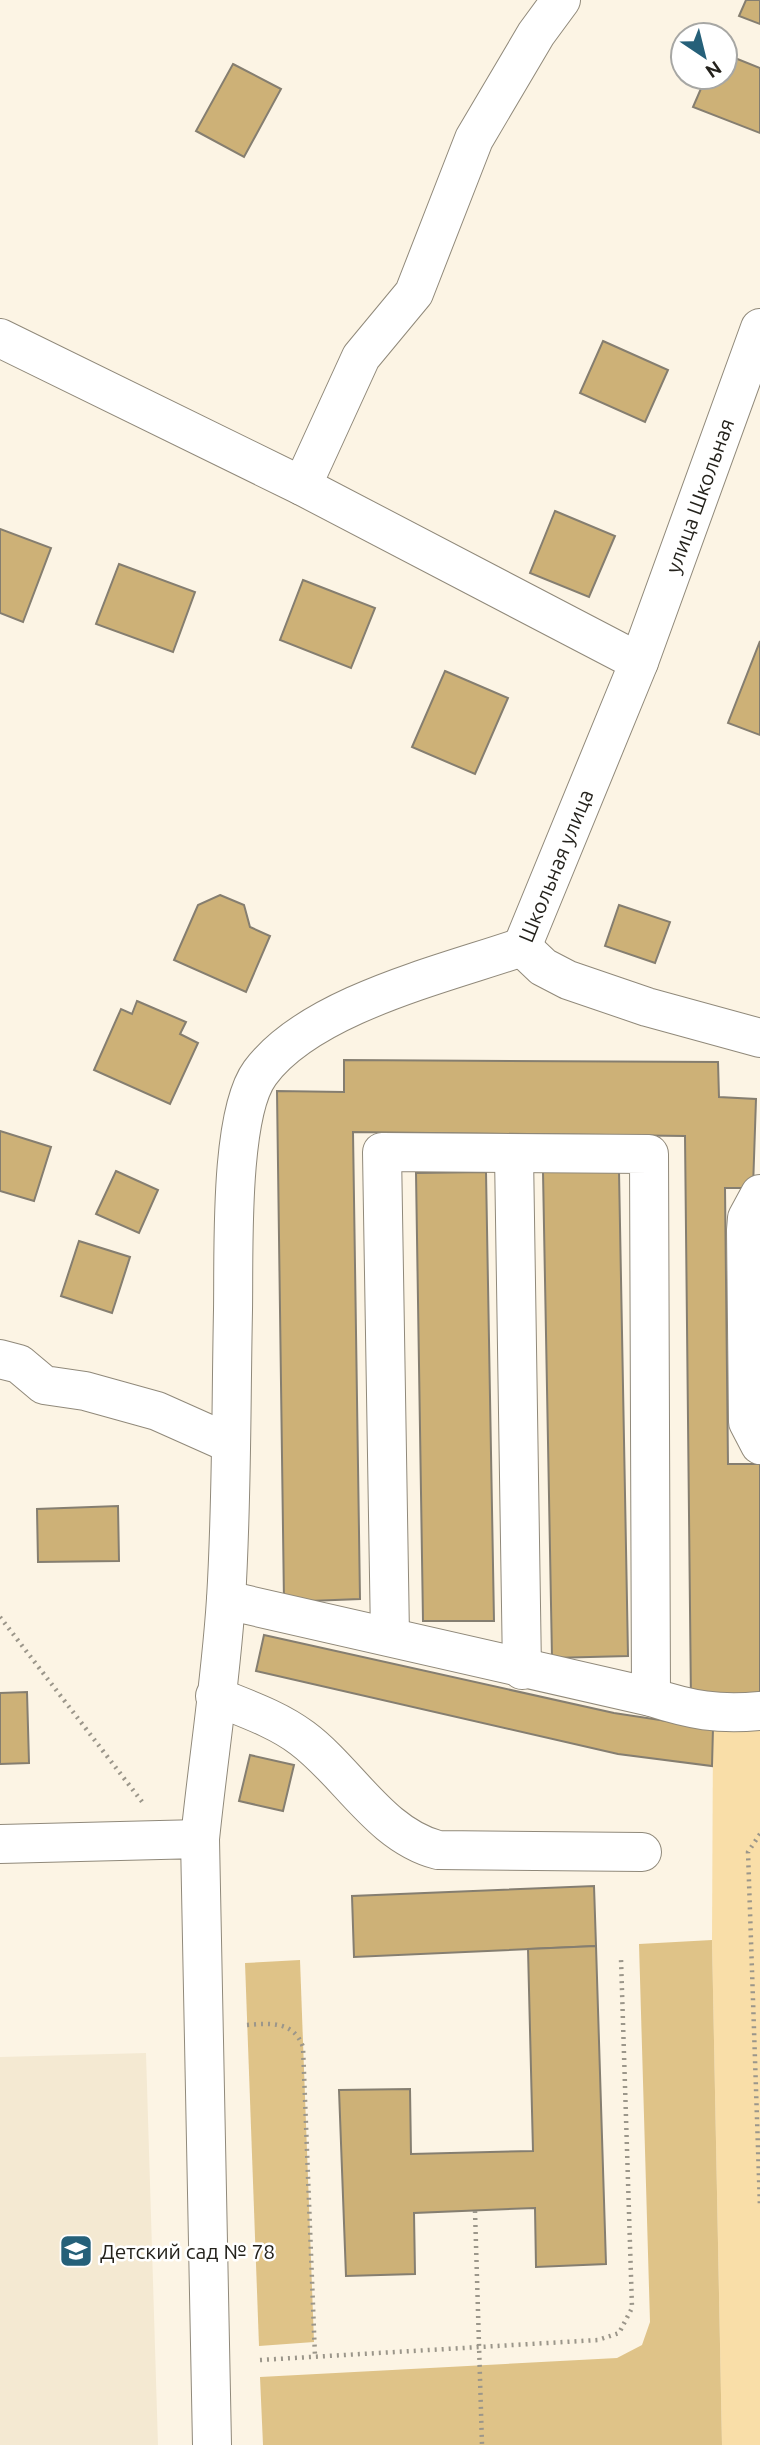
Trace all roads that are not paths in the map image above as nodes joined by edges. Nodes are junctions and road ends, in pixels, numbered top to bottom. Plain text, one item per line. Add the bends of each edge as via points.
1 (561, 0) edge
2 (760, 328) edge
3 (0, 338) edge
4 (302, 486) junction
5 (639, 662) junction
6 (522, 947) junction
7 (760, 1038) edge
8 (514, 1154) junction
9 (760, 1194) edge
10 (0, 1359) edge
11 (230, 1444) junction
12 (760, 1445) edge
13 (226, 1600) junction
14 (390, 1636) junction
15 (522, 1670) junction
16 (215, 1696) junction
17 (651, 1697) junction
18 (760, 1711) edge
19 (186, 1840) junction
20 (0, 1844) edge
21 (642, 1852) dead end
22 (212, 2445) edge

1 - 4 street via 474,139 414,293 361,357
2 - 5 street, улица Школьная
3 - 4 street
4 - 5 street
5 - 6 street, Школьная улица
6 - 7 street, Школьная улица via 542,967 568,980
6 - 11 street via 328,1018 285,1047 260,1074 244,1110 236,1187
8 - 14 street via 382,1153
8 - 15 street
8 - 17 street via 649,1154
9 - 12 street via 746,1230 748,1422
10 - 11 street via 19,1364 44,1385 157,1410
11 - 13 street
13 - 14 street
13 - 16 street
14 - 15 street
15 - 17 street
16 - 19 street
16 - 21 street via 302,1737 389,1822 421,1846 438,1850
17 - 18 street via 722,1714
19 - 20 street
19 - 22 street

